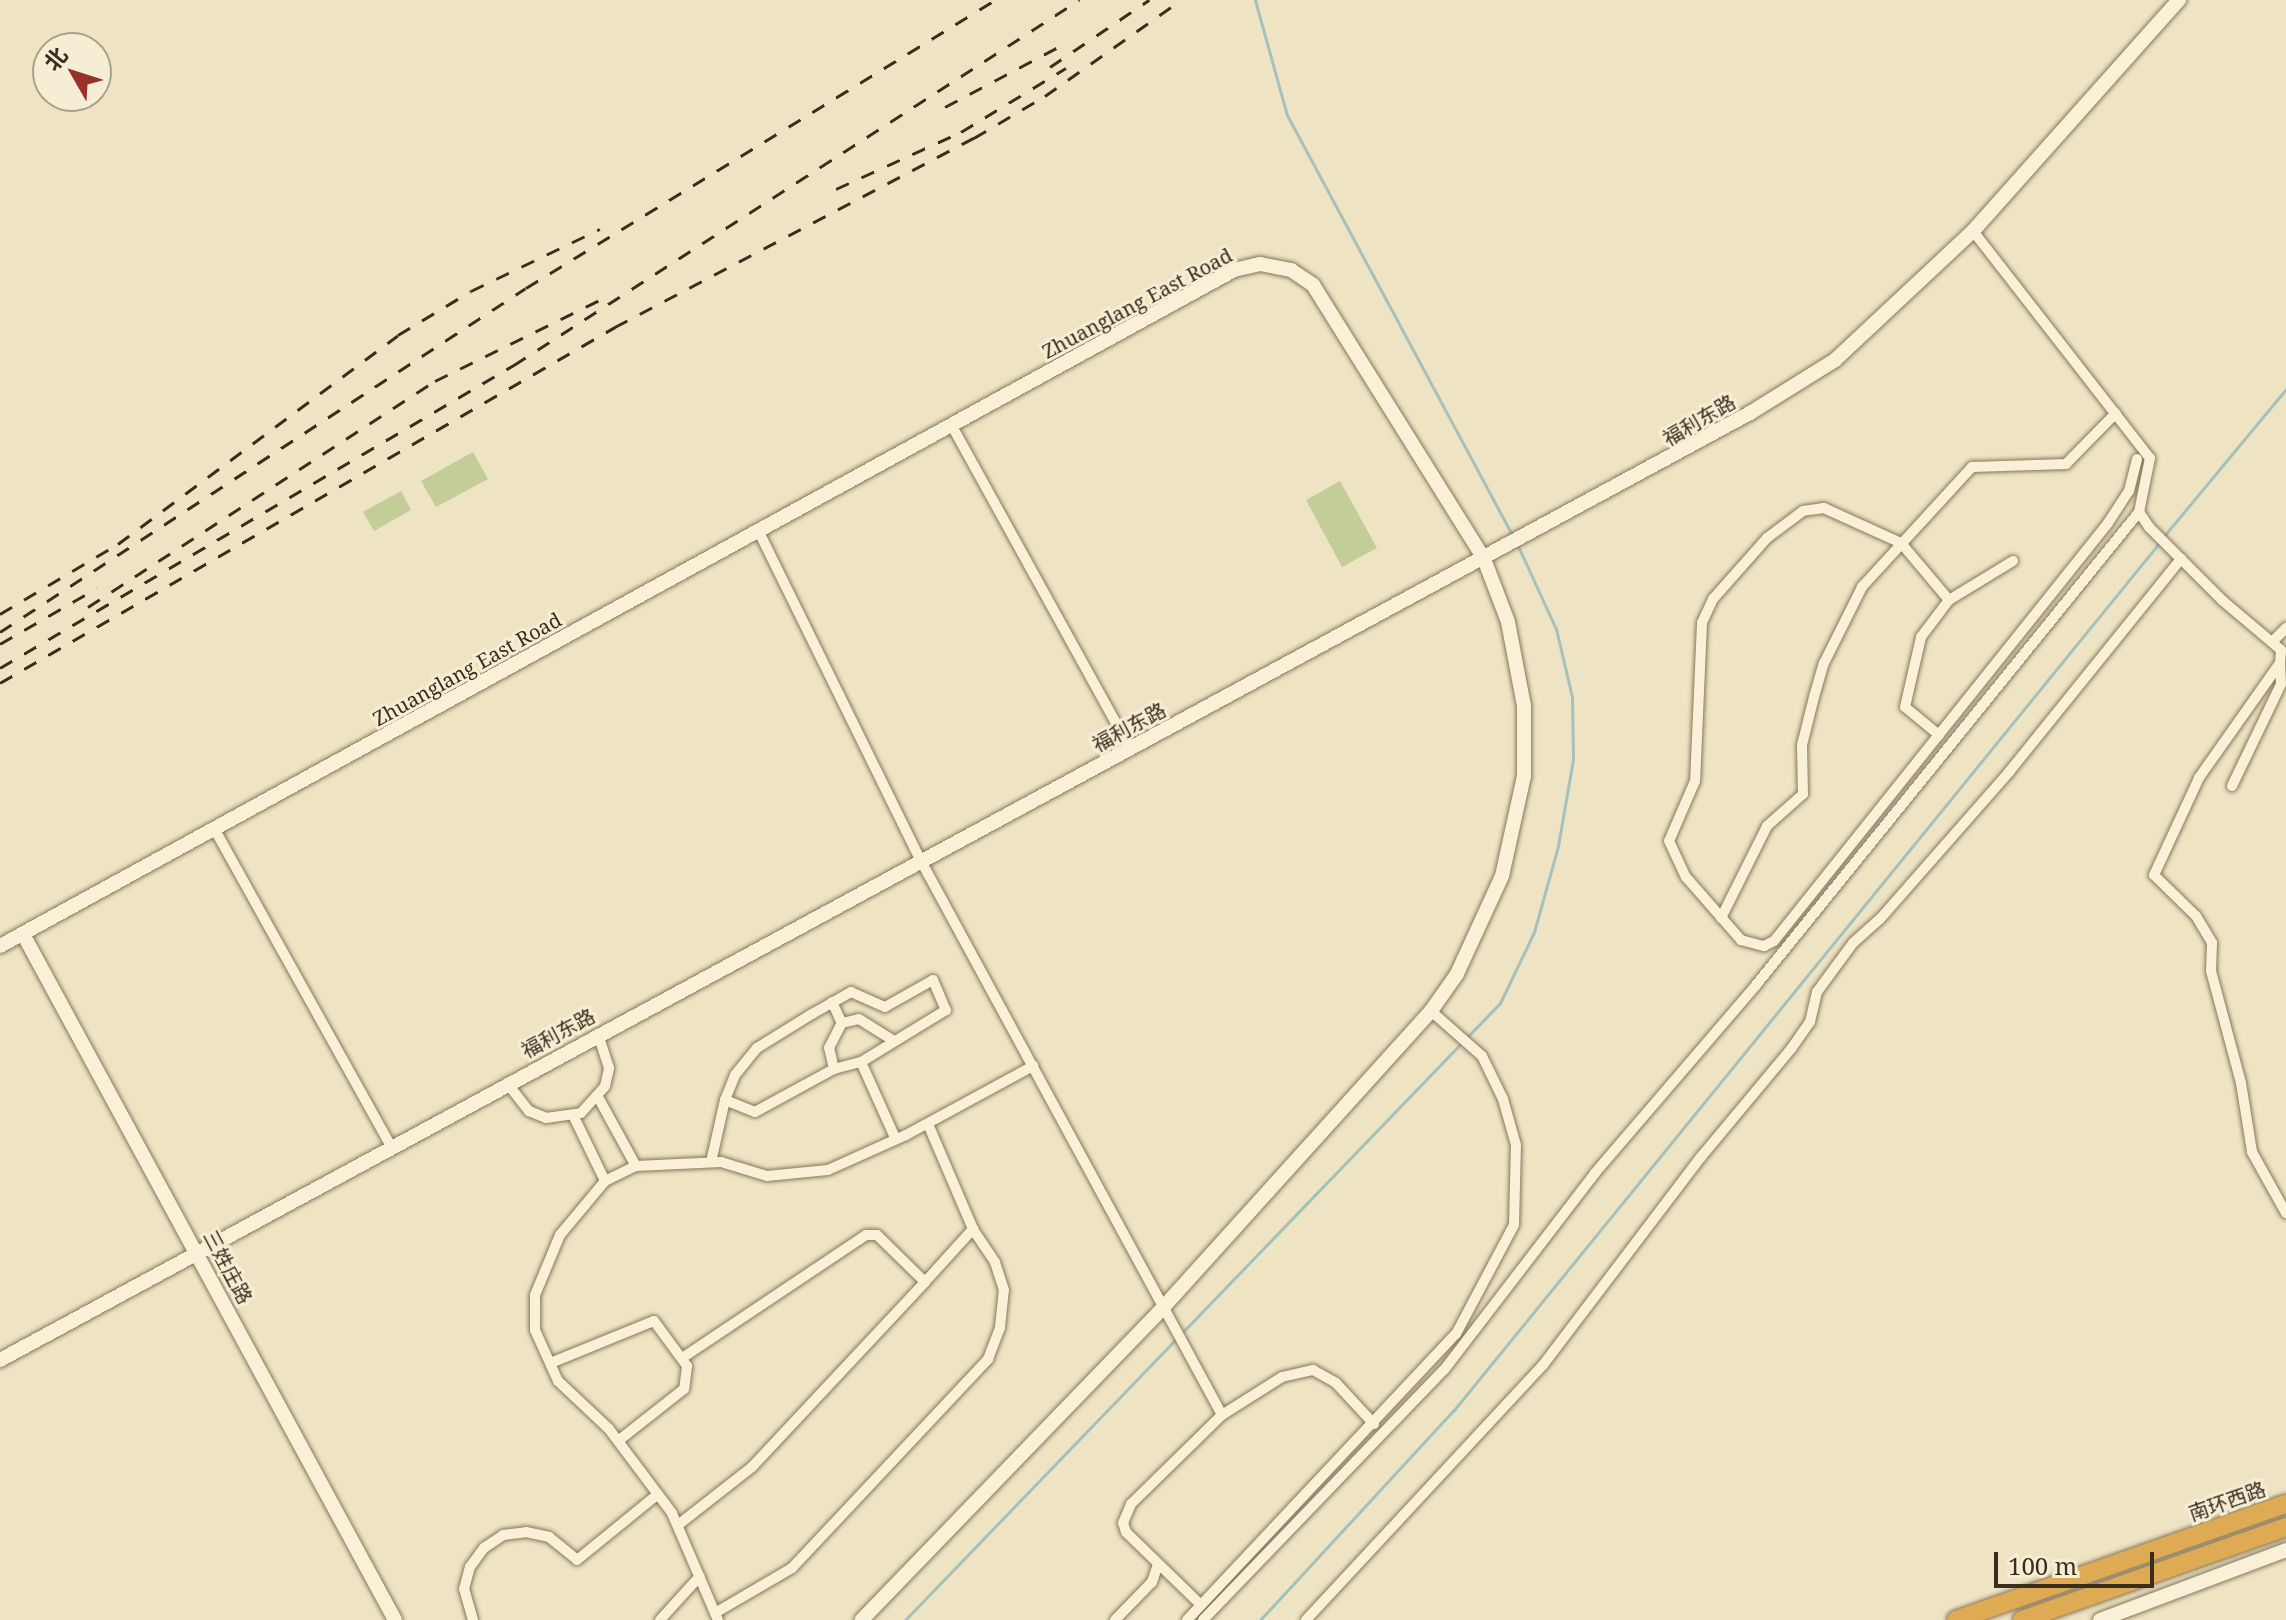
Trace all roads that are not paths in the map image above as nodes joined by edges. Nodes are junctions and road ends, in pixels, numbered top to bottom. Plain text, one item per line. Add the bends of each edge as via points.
1 (2179, 0) edge
2 (1973, 231) junction
3 (2116, 413) junction
4 (952, 426) junction
5 (2137, 459) dead end
6 (2139, 512) junction
7 (759, 532) junction
8 (1901, 543) junction
9 (1488, 556) junction
10 (2181, 559) junction
11 (2013, 561) dead end
12 (1949, 600) junction
13 (2286, 628) edge
14 (2272, 642) junction
15 (2280, 663) junction
16 (1939, 735) junction
17 (1130, 749) junction
18 (2232, 786) dead end
19 (215, 830) junction
20 (921, 861) junction
21 (1721, 918) junction
22 (23, 934) junction
23 (0, 946) edge
24 (832, 1002) junction
25 (1431, 1011) junction
26 (842, 1023) junction
27 (598, 1034) junction
28 (894, 1041) junction
29 (861, 1062) junction
30 (1033, 1066) junction
31 (834, 1069) junction
32 (507, 1083) junction
33 (598, 1097) junction
34 (725, 1100) junction
35 (573, 1115) junction
36 (928, 1124) junction
37 (896, 1140) junction
38 (390, 1145) junction
39 (711, 1162) junction
40 (636, 1166) junction
41 (605, 1181) junction
42 (2286, 1213) edge
43 (973, 1229) junction
44 (196, 1250) junction
45 (925, 1282) junction
46 (1166, 1313) junction
47 (682, 1358) junction
48 (0, 1360) edge
49 (553, 1362) junction
50 (1222, 1415) junction
51 (1374, 1424) junction
52 (618, 1441) junction
53 (658, 1494) junction
54 (2286, 1504) edge
55 (678, 1525) junction
56 (2286, 1527) edge
57 (2286, 1550) edge
58 (1158, 1565) junction
59 (700, 1576) junction
60 (1201, 1605) junction
61 (716, 1616) edge
62 (395, 1620) edge
63 (473, 1620) edge
64 (660, 1620) edge
65 (862, 1620) edge
66 (1115, 1620) edge
67 (1187, 1620) edge
68 (1203, 1620) edge
69 (1306, 1620) edge
70 (1956, 1620) edge
71 (2022, 1620) edge
72 (2100, 1620) edge

1 - 2 street, 福利东路
2 - 3 street
2 - 9 street, 福利东路 via 1835,360 1679,455
3 - 6 street via 2150,458
3 - 8 street via 2066,464 1972,467
4 - 7 street, Zhuanglang East Road
4 - 9 street, Zhuanglang East Road via 1234,270 1260,264 1291,270 1313,285
4 - 17 street
5 - 16 street via 2129,491 2108,523
6 - 10 street
6 - 68 street via 1756,985 1576,1197 1444,1370
7 - 19 street, Zhuanglang East Road
7 - 20 street
8 - 12 street
8 - 21 street via 1857,594 1824,663 1802,745 1803,794 1767,826
8 - 21 street via 1824,508 1803,511 1767,538 1713,599 1702,623 1695,781 1669,841 1680,868
9 - 17 street, 福利东路
9 - 25 street, Zhuanglang East Road via 1519,678 1524,776 1502,876 1457,974
10 - 14 street
10 - 69 street via 2009,772 1853,943 1817,992 1810,1022 1791,1049 1701,1157 1543,1365
11 - 12 street
12 - 16 street via 1921,637 1905,707
13 - 14 street
14 - 15 street via 2281,650
15 - 18 street via 2281,684
15 - 42 street via 2199,778 2154,875 2196,916 2212,943 2211,971 2241,1083 2252,1152
16 - 21 street via 1774,941 1750,944
17 - 20 street, 福利东路
19 - 22 street, Zhuanglang East Road
19 - 38 street
20 - 27 street, 福利东路
20 - 30 street
22 - 23 street, Zhuanglang East Road
22 - 44 street, 三姓庄路
24 - 26 street
24 - 28 street via 851,992 885,1007 933,980 946,1010
24 - 34 street via 757,1048 735,1075
25 - 46 street, Zhuanglang East Road
25 - 51 street via 1475,1051 1503,1099 1516,1145 1514,1225 1456,1334
26 - 28 street via 859,1019
26 - 31 street via 829,1048
27 - 32 street, 福利东路
27 - 33 street via 609,1068
28 - 29 street
29 - 31 street
29 - 37 street
30 - 36 street
30 - 46 street
31 - 34 street via 755,1112
32 - 35 street via 529,1111 546,1118
32 - 38 street, 福利东路
33 - 35 street
33 - 40 street
34 - 39 street
35 - 41 street
36 - 37 street
36 - 43 street
37 - 39 street via 828,1170 767,1176
38 - 44 street, 福利东路
39 - 40 street
40 - 41 street
41 - 49 street via 560,1235 535,1295 535,1330
43 - 45 street
43 - 61 street via 995,1262 1004,1290 1000,1327 988,1359 792,1568
44 - 48 street, 福利东路
44 - 62 street, 三姓庄路
45 - 47 street via 877,1235 866,1235
45 - 55 street via 752,1467
46 - 50 street
46 - 65 street, Zhuanglang East Road
47 - 49 street via 654,1321
47 - 52 street via 687,1366 684,1389
49 - 52 street via 558,1381
50 - 51 street via 1282,1377 1313,1370 1336,1383
50 - 58 street via 1125,1514 1126,1532
51 - 60 street
52 - 53 street
53 - 55 street
53 - 63 street via 577,1560 549,1537 503,1535 470,1567 464,1589
54 - 70 highway, 南环西路
55 - 59 street
56 - 71 highway
57 - 72 street
58 - 60 street
58 - 66 street via 1152,1582
59 - 61 street
59 - 64 street
60 - 67 street

